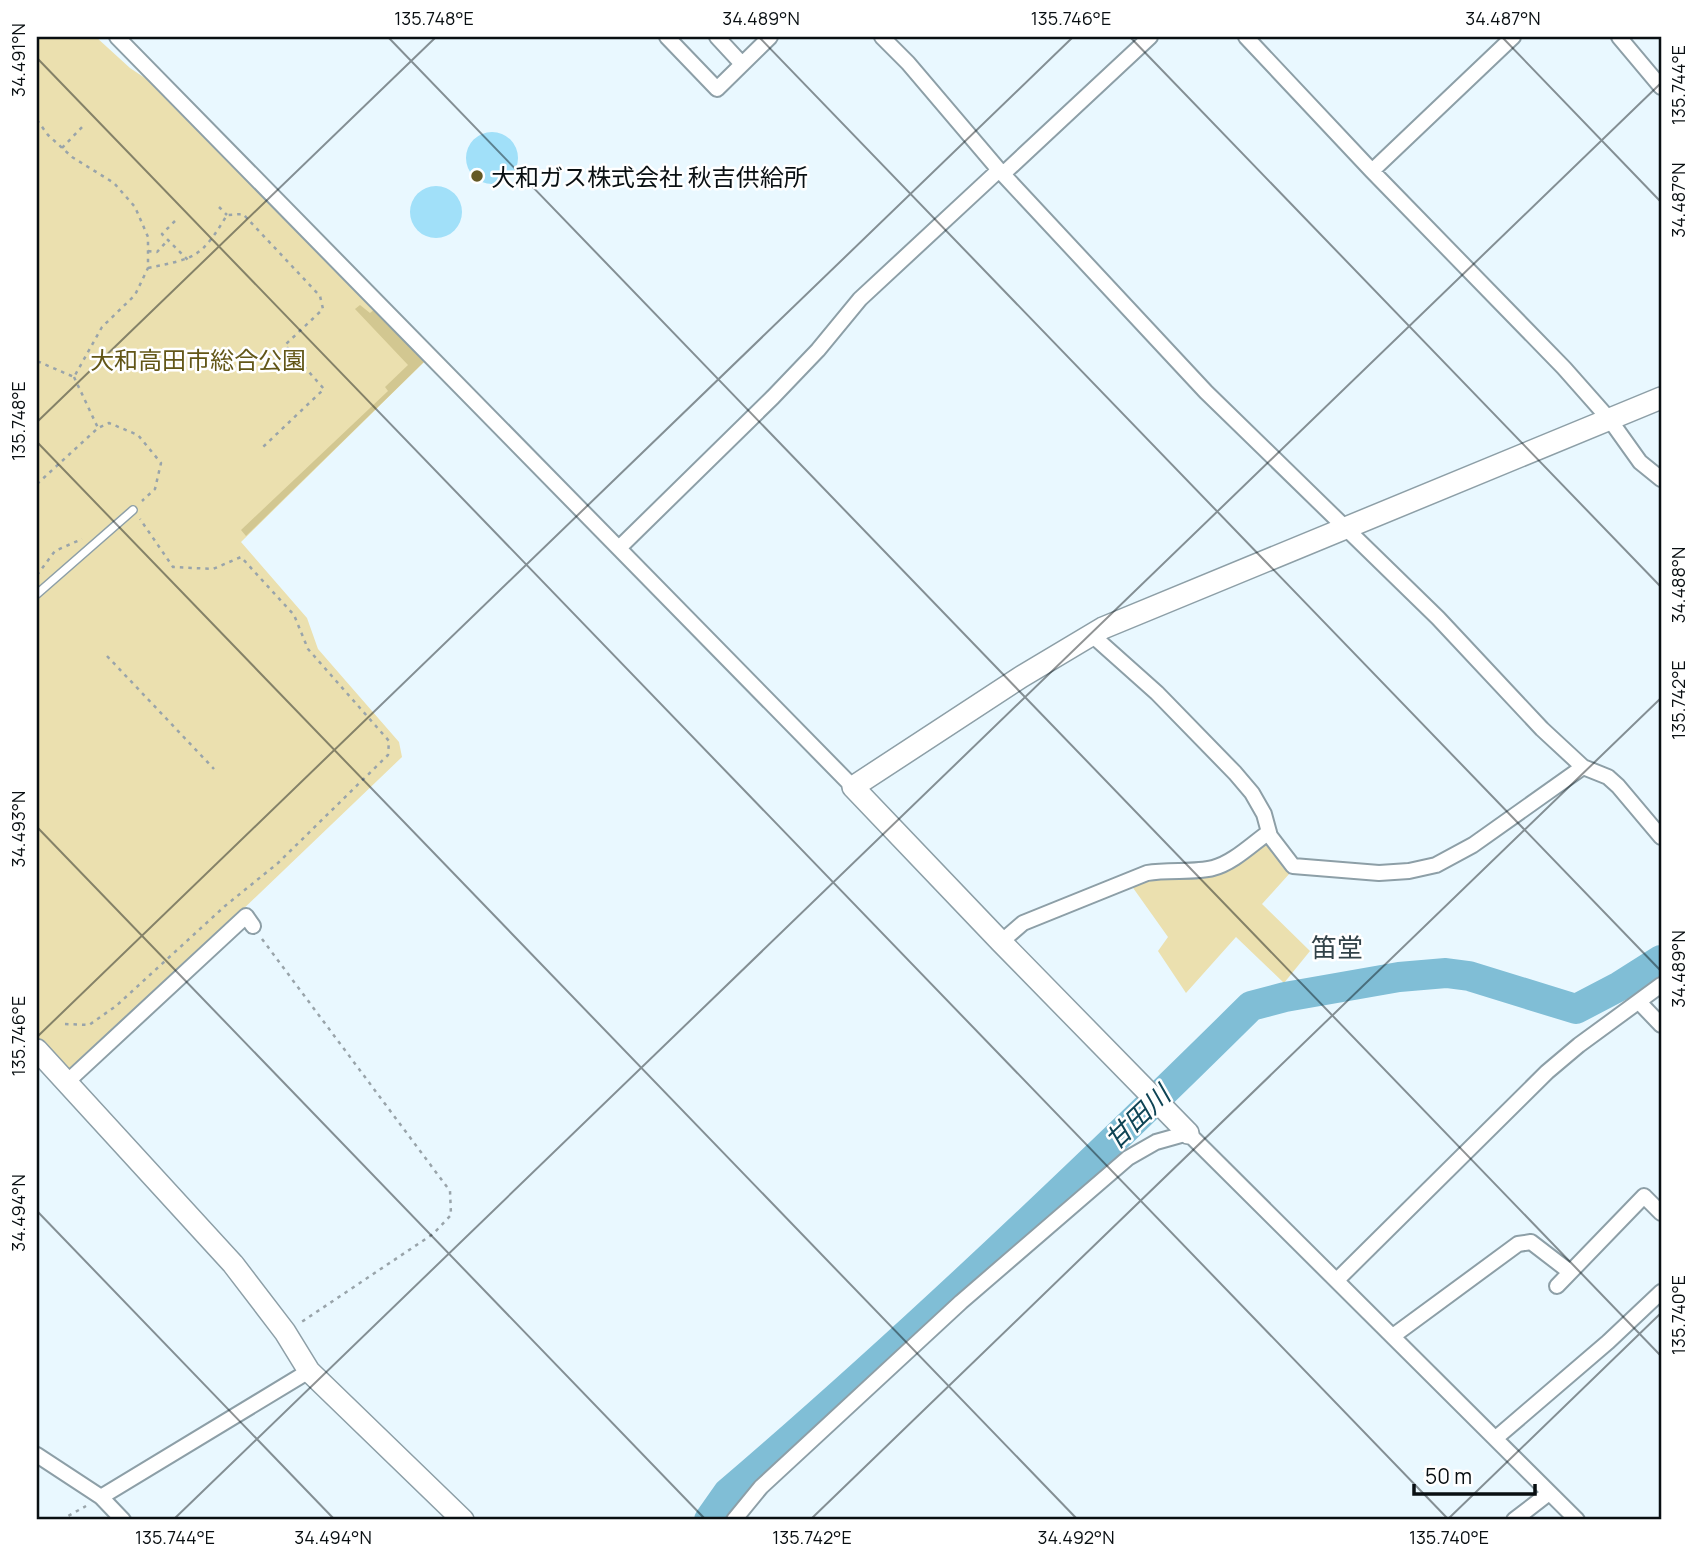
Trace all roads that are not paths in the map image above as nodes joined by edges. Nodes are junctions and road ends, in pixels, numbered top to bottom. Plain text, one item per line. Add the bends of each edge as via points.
1 (117, 37) edge
2 (667, 37) edge
3 (717, 37) edge
4 (882, 37) edge
5 (1150, 37) edge
6 (1247, 37) edge
7 (1513, 37) edge
8 (1619, 37) edge
9 (767, 38) edge
10 (742, 64) junction
11 (1661, 87) edge
12 (1372, 171) junction
13 (1001, 172) junction
14 (1661, 398) edge
15 (1610, 420) junction
16 (1661, 479) edge
17 (133, 510) road end
18 (1346, 528) junction
19 (619, 548) junction
20 (37, 594) edge
21 (1092, 635) junction
22 (1583, 767) junction
23 (853, 787) junction
24 (1269, 832) junction
25 (1661, 837) edge
26 (253, 926) road end
27 (1000, 942) junction
28 (1661, 985) edge
29 (1639, 1002) junction
30 (1661, 1025) edge
31 (37, 1050) edge
32 (67, 1082) junction
33 (1188, 1133) junction
34 (1661, 1213) edge
35 (1570, 1272) junction
36 (1336, 1280) junction
37 (1557, 1286) dead end
38 (1661, 1292) edge
39 (1393, 1336) junction
40 (309, 1371) junction
41 (1496, 1438) junction
42 (37, 1455) edge
43 (1549, 1493) junction
44 (101, 1497) junction
45 (123, 1520) edge
46 (463, 1520) edge
47 (734, 1520) edge
48 (1514, 1520) edge
49 (1577, 1520) edge

1 - 19 street
2 - 10 street via 717,89
3 - 10 street
4 - 13 street
5 - 13 street
6 - 12 street
7 - 12 street
8 - 11 street
9 - 10 street
12 - 15 street
13 - 18 street via 1197,383
13 - 19 street via 860,299 773,397
14 - 15 street
15 - 16 street via 1640,462
15 - 18 street
17 - 20 lane
18 - 21 street
18 - 22 street
19 - 23 street
21 - 23 street
21 - 24 street via 1235,773 1252,793
22 - 24 street via 1473,845 1436,865 1409,871 1293,866
22 - 25 street via 1608,777
23 - 27 street
24 - 27 street via 1212,869 1147,873 1039,915
26 - 32 street via 246,916
27 - 33 street
28 - 29 street
29 - 30 street
29 - 36 street via 1547,1072
31 - 32 street
32 - 40 street via 233,1264
33 - 36 street
33 - 47 street via 1156,1142 1128,1158 951,1312 761,1487
34 - 35 street via 1644,1196
35 - 37 street
35 - 39 street via 1531,1242 1518,1244
36 - 39 street
38 - 41 street
39 - 41 street
40 - 44 street
40 - 46 street
41 - 43 street
42 - 44 street
43 - 48 street
43 - 49 street
44 - 45 street

